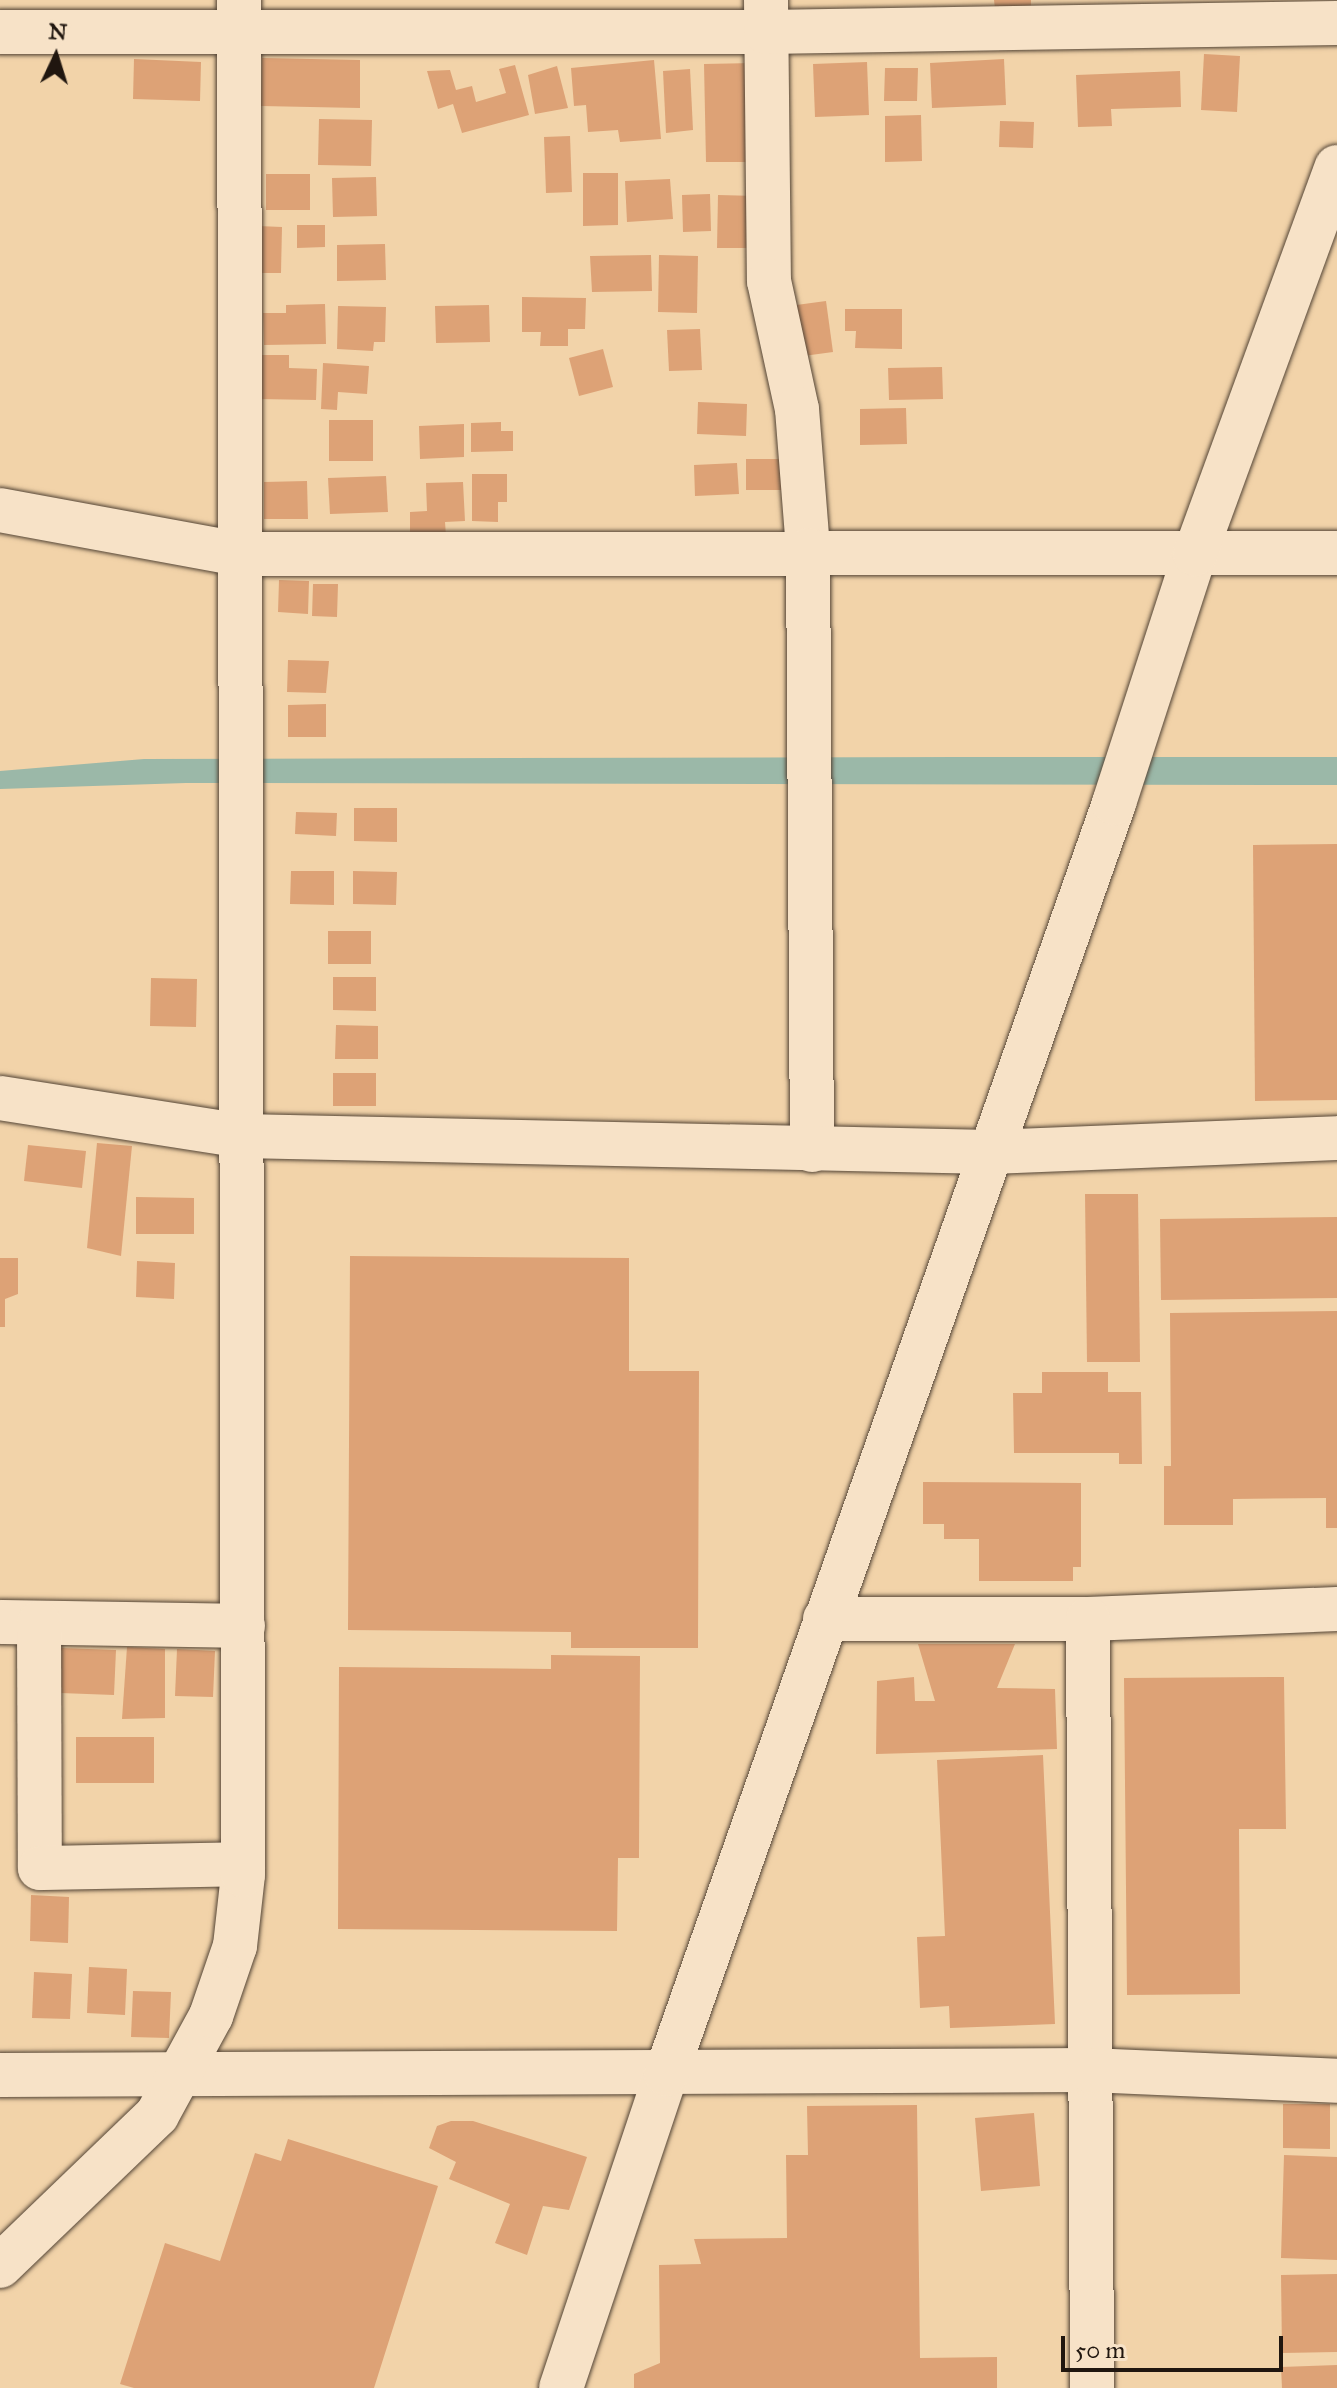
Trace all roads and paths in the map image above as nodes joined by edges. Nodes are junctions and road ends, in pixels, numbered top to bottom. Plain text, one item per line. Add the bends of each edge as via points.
1 (239, 15) edge
2 (766, 16) edge
3 (1337, 23) edge
4 (0, 32) edge
5 (1337, 167) edge
6 (0, 510) edge
7 (808, 550) junction
8 (1337, 553) edge
9 (240, 554) junction
10 (1195, 554) junction
11 (0, 1098) edge
12 (242, 1136) junction
13 (1337, 1138) edge
14 (812, 1150) junction
15 (991, 1152) junction
16 (1337, 1609) edge
17 (825, 1619) junction
18 (1088, 1619) junction
19 (20, 1622) edge
20 (243, 1626) junction
21 (243, 1864) junction
22 (1089, 2070) junction
23 (666, 2074) junction
24 (0, 2075) edge
25 (178, 2076) junction
26 (1337, 2081) edge
27 (0, 2266) edge
28 (561, 2388) edge
29 (1092, 2388) edge

1 - 2 street
1 - 4 street
1 - 9 street
2 - 3 street
2 - 7 street via 769,281 797,409
5 - 10 street
6 - 9 street
7 - 9 street
7 - 10 street
7 - 14 street
8 - 10 street
9 - 12 street
10 - 15 street
11 - 12 street
12 - 14 street
12 - 20 street
13 - 15 street
14 - 15 street
15 - 17 street
16 - 18 street
17 - 18 street
17 - 23 street
18 - 22 street
19 - 20 street
19 - 21 street via 40,1868
20 - 21 street
21 - 25 street via 235,1946 211,2016
22 - 23 street
22 - 26 street
22 - 29 street
23 - 25 street
23 - 28 street
24 - 25 street
25 - 27 street via 157,2115 118,2157

